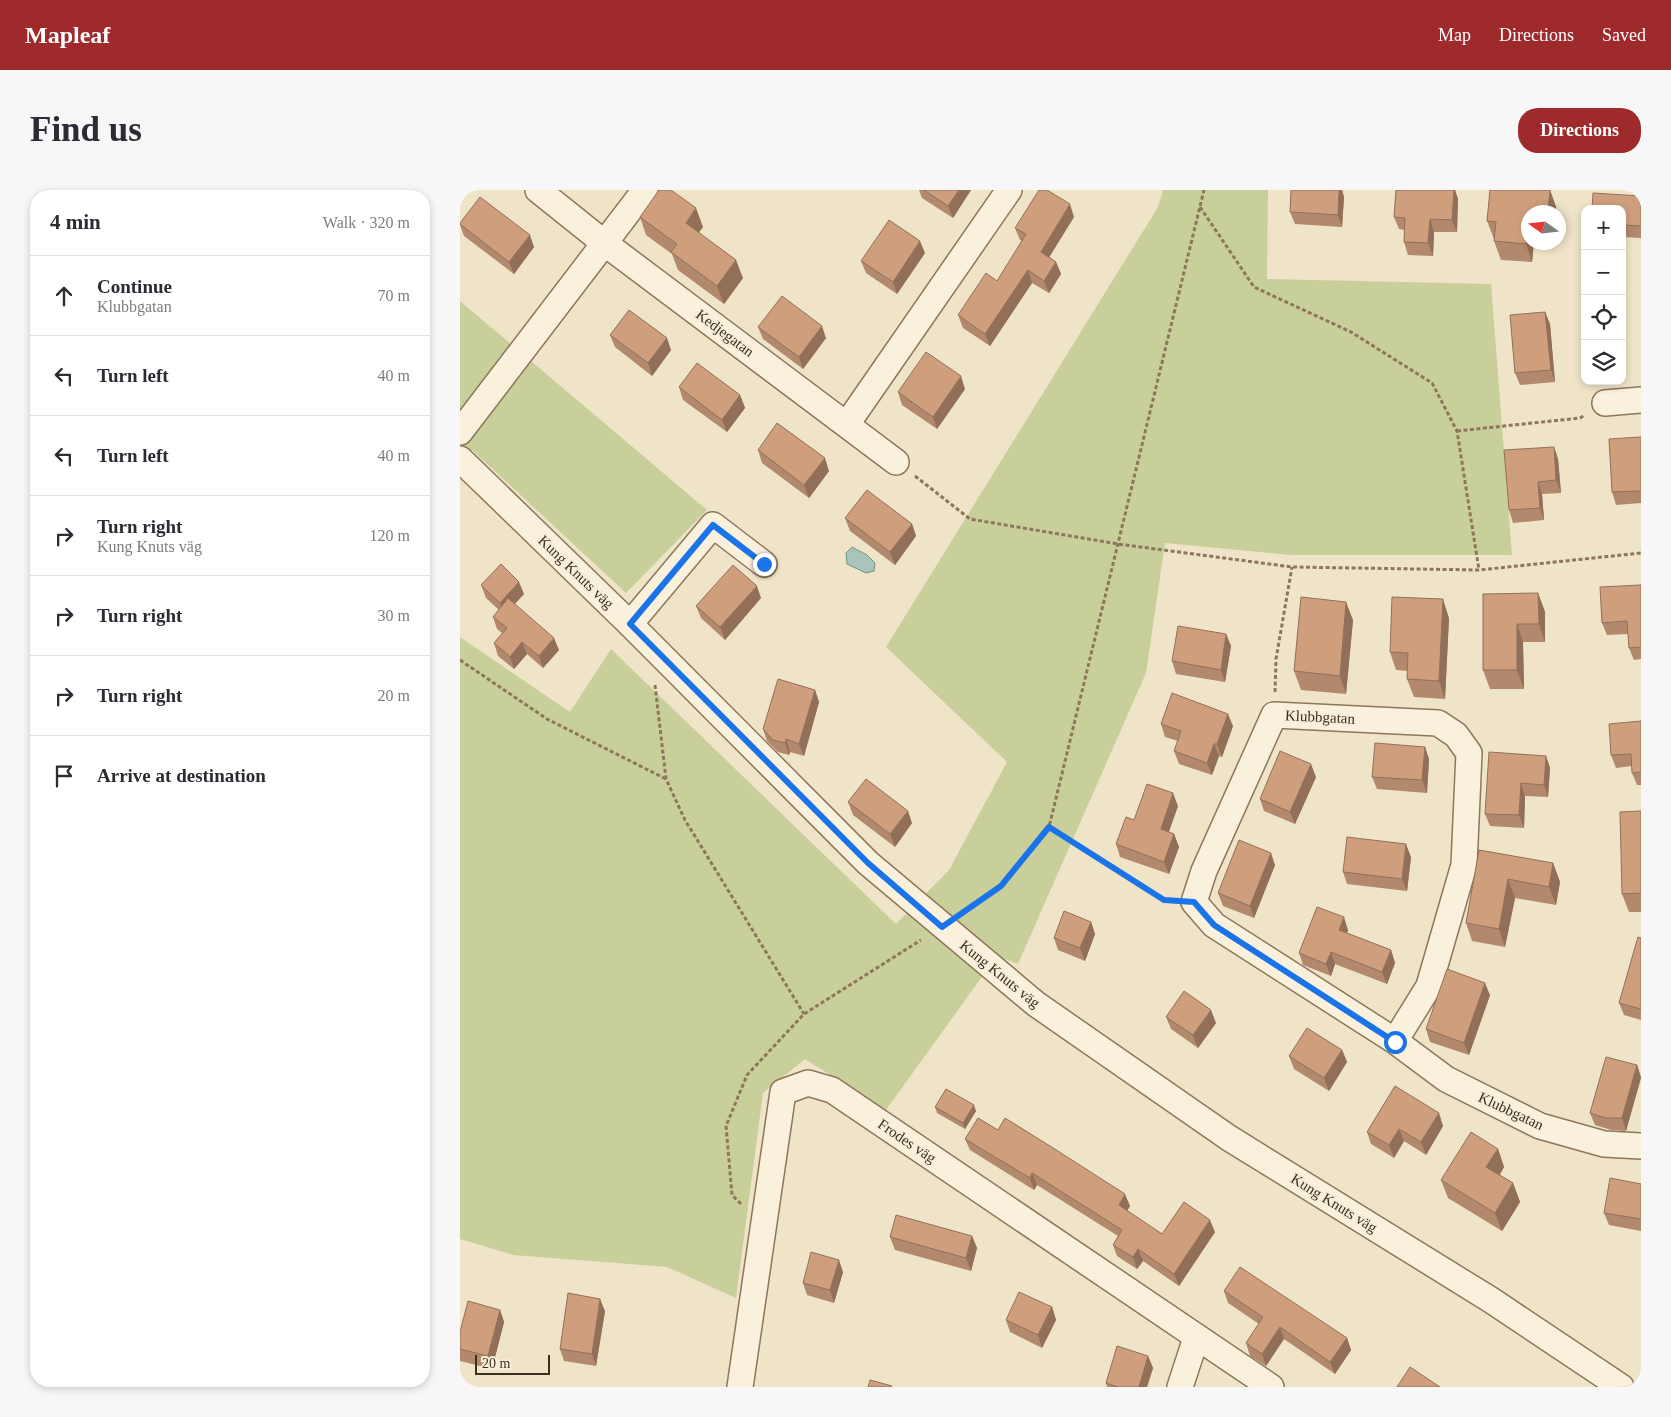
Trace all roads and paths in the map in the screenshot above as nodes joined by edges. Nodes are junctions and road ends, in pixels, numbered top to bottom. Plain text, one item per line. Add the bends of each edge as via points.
1 (538, 190) edge
2 (645, 190) edge
3 (1009, 190) edge
4 (1204, 190) edge
5 (1200, 207) junction
6 (603, 242) junction
7 (1641, 400) edge
8 (1605, 403) joint
9 (847, 424) junction
10 (1457, 431) junction
11 (460, 432) edge
12 (460, 460) edge
13 (896, 462) joint
14 (1118, 544) junction
15 (1641, 553) edge
16 (764, 564) dead end
17 (1292, 567) junction
18 (1479, 570) junction
19 (630, 624) junction
20 (460, 660) edge
21 (654, 682) dead end
22 (1274, 715) junction
23 (666, 779) junction
24 (1049, 827) junction
25 (1194, 902) junction
26 (942, 927) junction
27 (804, 1014) junction
28 (1395, 1042) junction
29 (1641, 1146) edge
30 (764, 1227) junction
31 (1196, 1338) junction
32 (740, 1387) edge
33 (1180, 1387) edge
34 (1271, 1387) edge
35 (1622, 1387) edge

1 - 6 street, Kedjegatan
2 - 6 street
3 - 9 street
4 - 5 path
5 - 10 path via 1254,287 1351,332 1432,382
5 - 14 path
6 - 9 street, Kedjegatan
6 - 11 street
7 - 8 street
8 - 10 path via 1580,418
9 - 13 street, Kedjegatan
10 - 18 path
12 - 19 street, Kung Knuts väg
13 - 14 path via 970,519
14 - 17 path
14 - 24 path
15 - 18 path
16 - 19 street via 713,525
17 - 18 path
17 - 22 path via 1276,659
19 - 26 street, Kung Knuts väg via 868,863
20 - 23 path via 547,719
21 - 23 path
22 - 25 street, Klubbgatan via 1204,870
22 - 28 street, Klubbgatan via 1438,723 1456,735 1469,754 1464,865 1429,986
23 - 27 path via 684,820
24 - 25 path via 1164,900
24 - 26 path via 1001,886
25 - 28 street, Klubbgatan via 1214,925
26 - 27 path
26 - 35 street, Kung Knuts väg via 1036,1004 1229,1138 1491,1300
27 - 30 path via 747,1075 726,1126 732,1195
28 - 29 street, Klubbgatan via 1446,1079 1540,1126 1604,1144
30 - 31 street, Frodes väg via 784,1092 808,1083 832,1090
30 - 32 street, Frodes väg
31 - 33 street
31 - 34 street, Frodes väg

